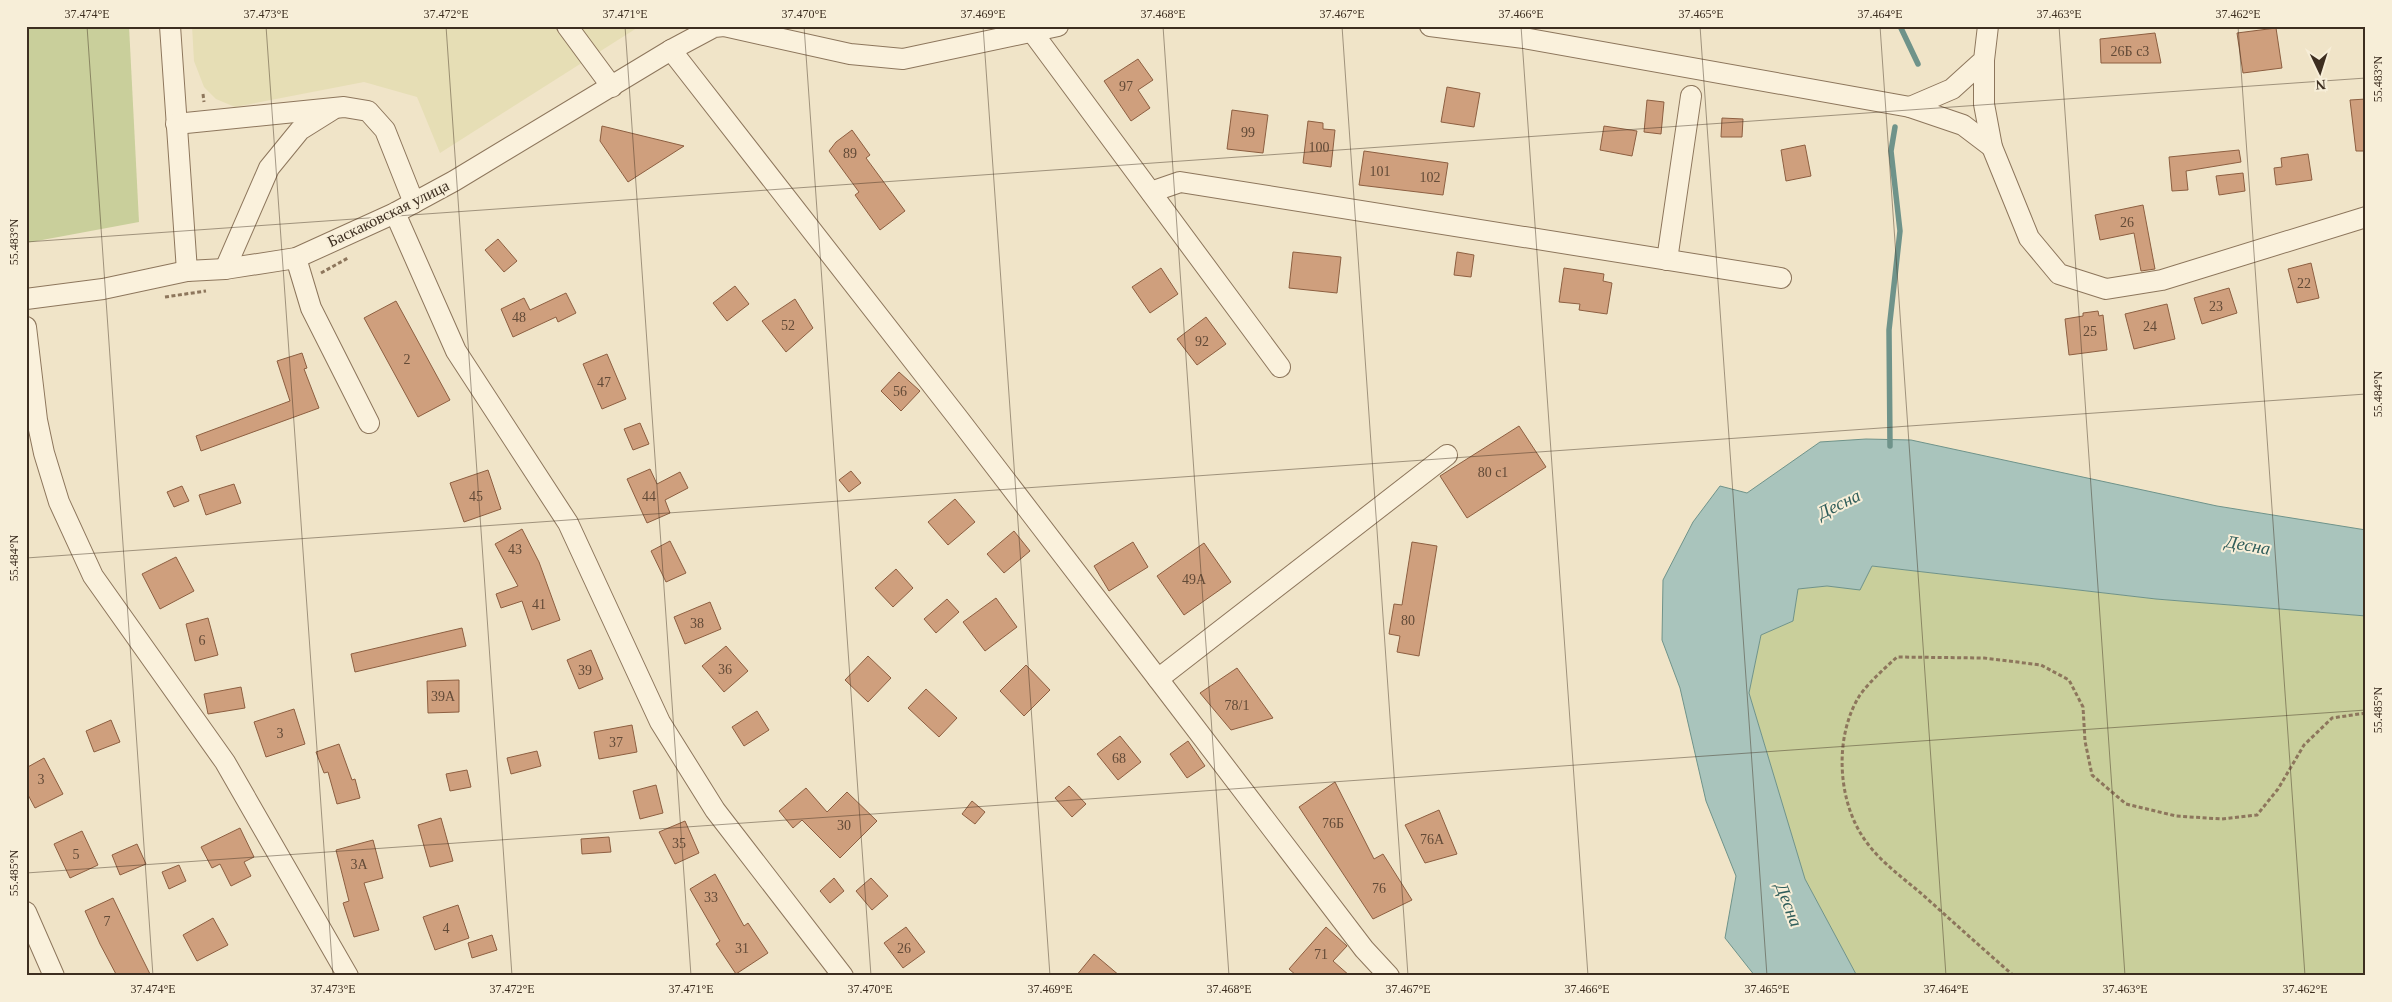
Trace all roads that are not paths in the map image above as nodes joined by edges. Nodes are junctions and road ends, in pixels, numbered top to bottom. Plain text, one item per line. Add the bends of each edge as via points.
1 (170, 26) edge
2 (567, 26) edge
3 (724, 26) edge
4 (1058, 26) edge
5 (1430, 26) edge
6 (1988, 26) edge
7 (714, 27) edge
8 (1033, 33) junction
9 (671, 50) junction
10 (1984, 60) junction
11 (612, 87) junction
12 (1691, 96) dead end
13 (336, 107) junction
14 (1910, 107) junction
15 (176, 124) junction
16 (1992, 148) junction
17 (1151, 192) junction
18 (414, 203) junction
19 (395, 213) junction
20 (2366, 216) edge
21 (296, 258) junction
22 (1667, 260) junction
23 (225, 269) junction
24 (187, 272) junction
25 (1781, 278) dead end
26 (26, 299) edge
27 (26, 327) edge
28 (1280, 367) dead end
29 (369, 423) dead end
30 (1447, 455) dead end
31 (1158, 679) junction
32 (26, 912) edge
33 (54, 976) edge
34 (348, 976) edge
35 (843, 976) edge
36 (1389, 976) edge

1 - 15 street
2 - 11 street
3 - 7 street
3 - 8 street via 850,54 903,59
4 - 8 street
5 - 14 street via 1524,38
6 - 10 street
7 - 9 street, Баскаковская улица
8 - 17 street
9 - 11 street, Баскаковская улица
9 - 31 street
10 - 14 street via 1952,89
10 - 16 street via 1984,104
11 - 18 street, Баскаковская улица
12 - 22 street
13 - 15 street
13 - 18 street via 368,111 385,130
13 - 23 street via 300,130 269,168
14 - 16 street via 1963,125
15 - 24 street
16 - 20 street via 2029,238 2059,274 2106,290 2162,280
17 - 22 street via 1180,182
17 - 28 street
18 - 19 street, Баскаковская улица
19 - 21 street, Баскаковская улица
19 - 35 street via 456,350 568,523 660,722 715,810
21 - 23 street, Баскаковская улица
21 - 29 street via 311,308
22 - 25 street
23 - 24 street, Баскаковская улица
24 - 26 street, Баскаковская улица via 102,289
27 - 34 street via 44,453 59,502 93,576 224,762
30 - 31 street
31 - 36 street via 1364,949
32 - 33 street

